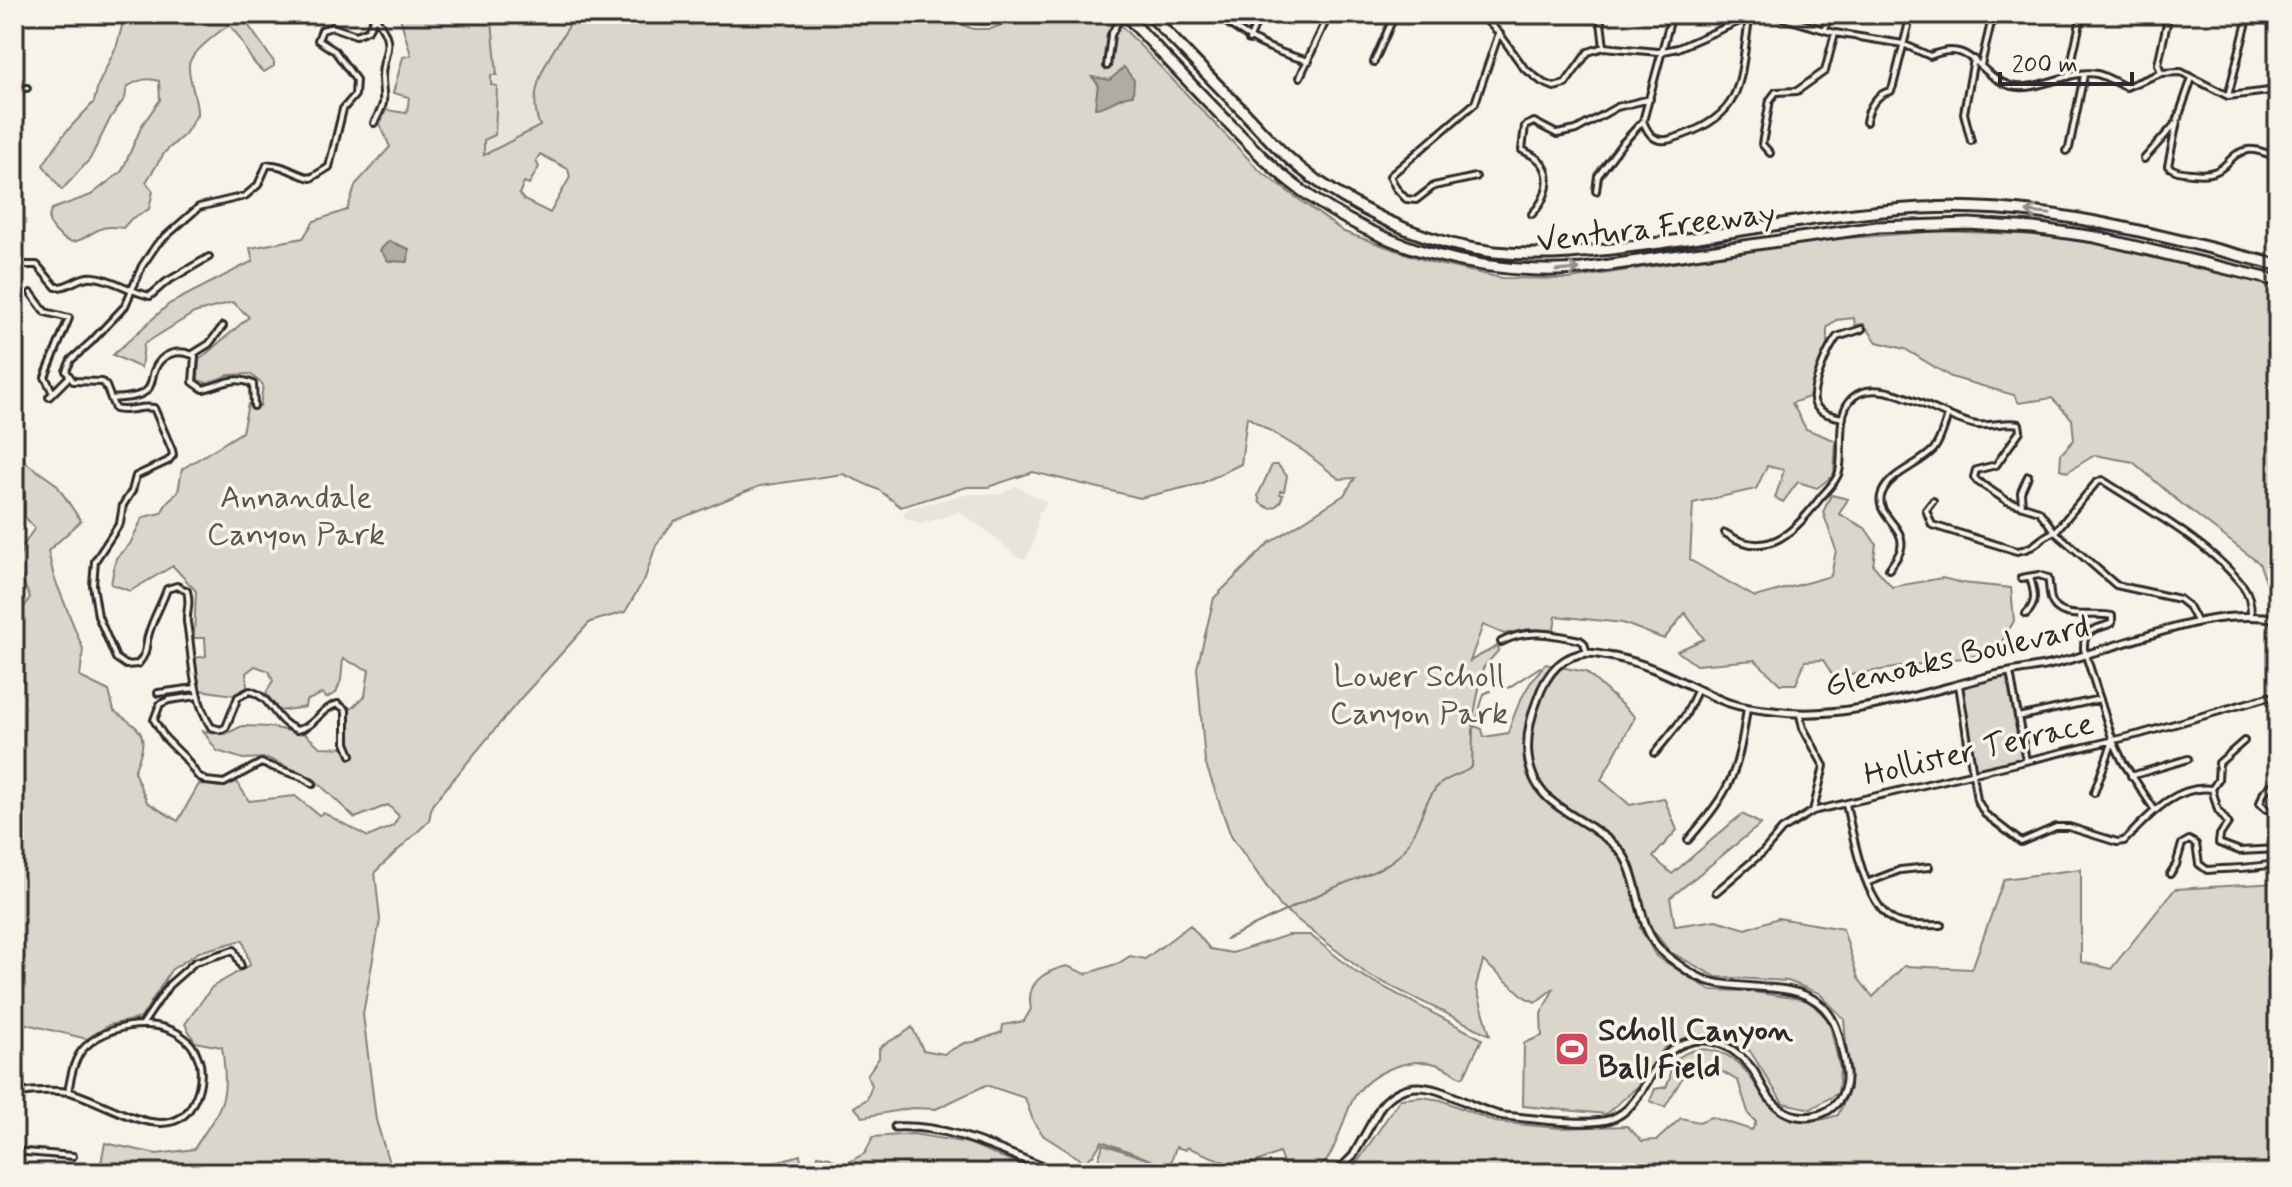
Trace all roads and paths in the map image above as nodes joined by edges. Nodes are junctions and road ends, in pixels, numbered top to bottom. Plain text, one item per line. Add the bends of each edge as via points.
1 (1123, 14) edge
2 (1132, 14) edge
3 (1149, 14) edge
4 (1215, 14) edge
5 (1260, 14) edge
6 (1329, 14) edge
7 (1395, 14) edge
8 (1480, 14) edge
9 (1600, 14) edge
10 (1672, 14) edge
11 (1829, 14) edge
12 (1911, 14) edge
13 (1993, 14) edge
14 (2082, 14) edge
15 (2169, 14) edge
16 (2249, 14) edge
17 (376, 16) edge
18 (1749, 16) edge
19 (1141, 23) edge
20 (1825, 30) junction
21 (1499, 33) junction
22 (1835, 33) junction
23 (1249, 40) junction
24 (1903, 44) junction
25 (1604, 47) junction
26 (1663, 51) junction
27 (1974, 59) junction
28 (1309, 61) junction
29 (1374, 62) dead end
30 (1981, 65) junction
31 (1107, 66) dead end
32 (2161, 73) junction
33 (2084, 75) junction
34 (1300, 77) dead end
35 (2068, 77) junction
36 (2192, 78) junction
37 (14, 88) edge
38 (27, 88) dead end
39 (2278, 90) edge
40 (2228, 96) junction
41 (1650, 99) junction
42 (1643, 121) junction
43 (2177, 121) junction
44 (1866, 122) dead end
45 (374, 123) dead end
46 (1971, 141) dead end
47 (2066, 151) dead end
48 (1770, 153) dead end
49 (2278, 157) edge
50 (2144, 159) dead end
51 (1476, 177) dead end
52 (1596, 191) dead end
53 (2003, 209) junction
54 (1532, 214) dead end
55 (209, 257) dead end
56 (14, 265) edge
57 (2278, 265) edge
58 (2278, 278) edge
59 (31, 293) dead end
60 (132, 293) junction
61 (223, 326) dead end
62 (1862, 329) dead end
63 (193, 354) junction
64 (69, 377) junction
65 (112, 399) junction
66 (254, 406) dead end
67 (1948, 415) junction
68 (1843, 418) junction
69 (2028, 476) dead end
70 (1933, 501) dead end
71 (2022, 506) junction
72 (2055, 532) junction
73 (1725, 533) dead end
74 (1889, 569) dead end
75 (2030, 577) junction
76 (2021, 578) dead end
77 (2026, 614) dead end
78 (2251, 615) junction
79 (2278, 619) edge
80 (2196, 621) junction
81 (1501, 642) dead end
82 (1587, 653) junction
83 (2087, 654) junction
84 (2010, 672) junction
85 (1959, 685) junction
86 (195, 688) junction
87 (1698, 689) junction
88 (158, 693) dead end
89 (197, 696) junction
90 (2278, 697) edge
91 (2100, 699) junction
92 (1747, 708) junction
93 (1800, 715) junction
94 (2018, 717) junction
95 (2113, 741) junction
96 (2244, 741) dead end
97 (1655, 753) dead end
98 (351, 755) dead end
99 (2188, 759) dead end
100 (2026, 761) junction
101 (1972, 774) junction
102 (2131, 776) junction
103 (2278, 780) edge
104 (313, 784) dead end
105 (2212, 789) junction
106 (2094, 793) dead end
107 (1846, 804) junction
108 (2154, 809) junction
109 (2278, 810) edge
110 (1813, 811) junction
111 (1688, 840) dead end
112 (2278, 849) edge
113 (2278, 863) edge
114 (1929, 867) dead end
115 (2170, 874) dead end
116 (1869, 882) junction
117 (1716, 892) dead end
118 (1941, 925) dead end
119 (241, 966) dead end
120 (142, 1025) junction
121 (68, 1092) junction
122 (14, 1094) edge
123 (895, 1127) dead end
124 (14, 1151) edge
125 (73, 1156) dead end
126 (1060, 1173) edge
127 (1336, 1173) edge

1 - 19 highway, Ventura Freeway
1 - 31 street via 1111,35
2 - 19 highway
3 - 53 highway, Ventura Freeway via 1287,157 1318,182 1378,216 1460,246 1524,254 1581,253 1874,211
4 - 23 street
5 - 23 street
6 - 28 street
7 - 29 street
8 - 21 street
9 - 25 street
10 - 26 street
11 - 20 street
12 - 24 street
13 - 30 street
14 - 35 street
15 - 32 street via 2158,64
16 - 40 street
17 - 45 street via 390,46 382,78 386,96
17 - 60 street via 368,30 356,35 332,27 322,30 318,40 335,51 356,80 329,167 311,178 267,165 258,185 245,196 199,207 157,244
18 - 20 street via 1770,14
18 - 26 street
18 - 42 street via 1743,72 1725,112 1667,141 1648,134
19 - 53 highway via 1311,183 1368,218 1450,248 1502,258 1577,259 1869,217
19 -> 58 highway, Ventura Freeway via 1277,171 1339,216 1427,254 1550,271 1877,227 1991,225 2095,237
20 - 22 street
21 - 25 street via 1524,68 1554,87 1565,84 1588,52
21 - 51 street via 1475,103 1390,176 1406,199 1416,200 1434,186
22 - 24 street
22 - 48 street via 1825,71 1797,91 1776,92 1770,100 1762,144
23 - 28 street
24 - 27 street via 1930,56 1943,50
24 - 44 street via 1891,91 1879,96
25 - 26 street
26 - 41 street
27 - 30 street
27 - 46 street via 1964,113
28 - 34 street
30 - 35 street via 2012,86
32 - 33 street via 2126,87 2098,74
32 - 36 street via 2181,72
33 - 35 street
33 - 47 street
36 - 40 street
36 - 43 street
37 - 38 street
39 - 40 street
41 - 42 street
41 - 54 street via 1617,107 1576,130 1557,134 1534,122 1525,126 1522,150 1539,160 1548,180 1543,203
42 - 52 street via 1598,176
43 - 49 street via 2168,166 2173,170 2220,172 2250,149
43 - 50 street
57 -> 53 highway, Ventura Freeway via 2112,224
55 - 60 street via 150,296
56 - 60 street via 37,265 56,287 95,277
59 - 64 street via 45,312 69,318 45,377 51,395
60 - 64 street via 71,360
61 - 63 street
62 - 68 street via 1837,337 1814,390 1817,408
63 - 65 street via 177,351 163,357 145,393
63 - 66 street via 193,382 207,389 227,380 247,381 255,389
64 - 65 street via 102,382
65 - 86 street via 115,409 124,411 154,408 173,455 136,476 120,523 95,561 98,616 116,658 126,665 138,664 167,589 187,591
67 - 68 street via 1880,389 1855,395
67 - 71 street via 1979,425 2018,423 2020,431 1996,465 1978,467 1974,477
67 - 74 street via 1935,448 1882,493 1881,507 1901,538 1901,550
68 - 73 street via 1836,478 1794,529 1775,542 1760,544
69 - 71 street
70 - 72 street via 1926,510 1932,525 2017,551 2030,549
71 - 72 street via 2039,511
72 - 78 street via 2096,483 2104,481 2210,554 2243,586
72 - 80 street via 2116,585 2179,599
75 - 76 street
75 - 77 street via 2035,595
75 - 83 street via 2048,578 2051,600 2062,611 2112,616 2112,623 2086,635
78 - 79 street, Glenoaks Boulevard
78 - 80 street, Glenoaks Boulevard
80 - 83 street, Glenoaks Boulevard
81 - 82 street via 1533,632 1580,640
82 - 87 street, Glenoaks Boulevard via 1647,665
82 - 127 street via 1549,673 1534,708 1527,751 1540,788 1618,847 1644,921 1665,954 1714,982 1799,993 1823,1005 1840,1038 1846,1079 1842,1096 1817,1115 1787,1113 1774,1105 1732,1050 1714,1041 1693,1041 1668,1053 1634,1102 1604,1121 1504,1116 1433,1088 1403,1090 1387,1098 1353,1156
83 - 84 street, Glenoaks Boulevard
83 - 91 street
84 - 85 street, Glenoaks Boulevard
84 - 94 street
85 - 93 street, Glenoaks Boulevard
85 - 101 street
86 - 88 street
86 - 89 street
87 - 92 street, Glenoaks Boulevard
87 - 97 street via 1685,716
89 - 98 street via 211,727 221,730 238,697 250,691 297,730 338,704 346,710
89 - 104 street via 160,704 154,720 202,779 224,783 261,763
90 - 95 street, Hollister Terrace
91 - 94 street
91 - 95 street
92 - 93 street, Glenoaks Boulevard
92 - 111 street via 1737,769 1718,806
93 - 110 street via 1824,766
94 - 100 street
95 - 100 street, Hollister Terrace
95 - 102 street
95 - 106 street
96 - 105 street via 2219,763
99 - 102 street
100 - 101 street, Hollister Terrace
101 - 107 street, Hollister Terrace
101 - 108 street via 1980,808 2021,842 2056,827 2124,841
102 - 108 street
103 - 109 street via 2260,803
105 - 108 street via 2185,791
105 - 112 street via 2228,823 2219,843 2240,851
107 - 110 street, Hollister Terrace
107 - 116 street
110 - 117 street, Hollister Terrace via 1782,830
113 - 115 street via 2249,870 2207,870 2189,840 2182,844
114 - 116 street via 1900,870
116 - 118 street via 1876,902 1895,921
119 - 120 street via 234,950 195,962 169,985
120 - 121 street via 110,1031 83,1048
120 - 121 street via 175,1032 189,1043 200,1072 191,1108 165,1124 147,1122
121 - 122 street
123 - 126 street via 958,1134
124 - 125 street

